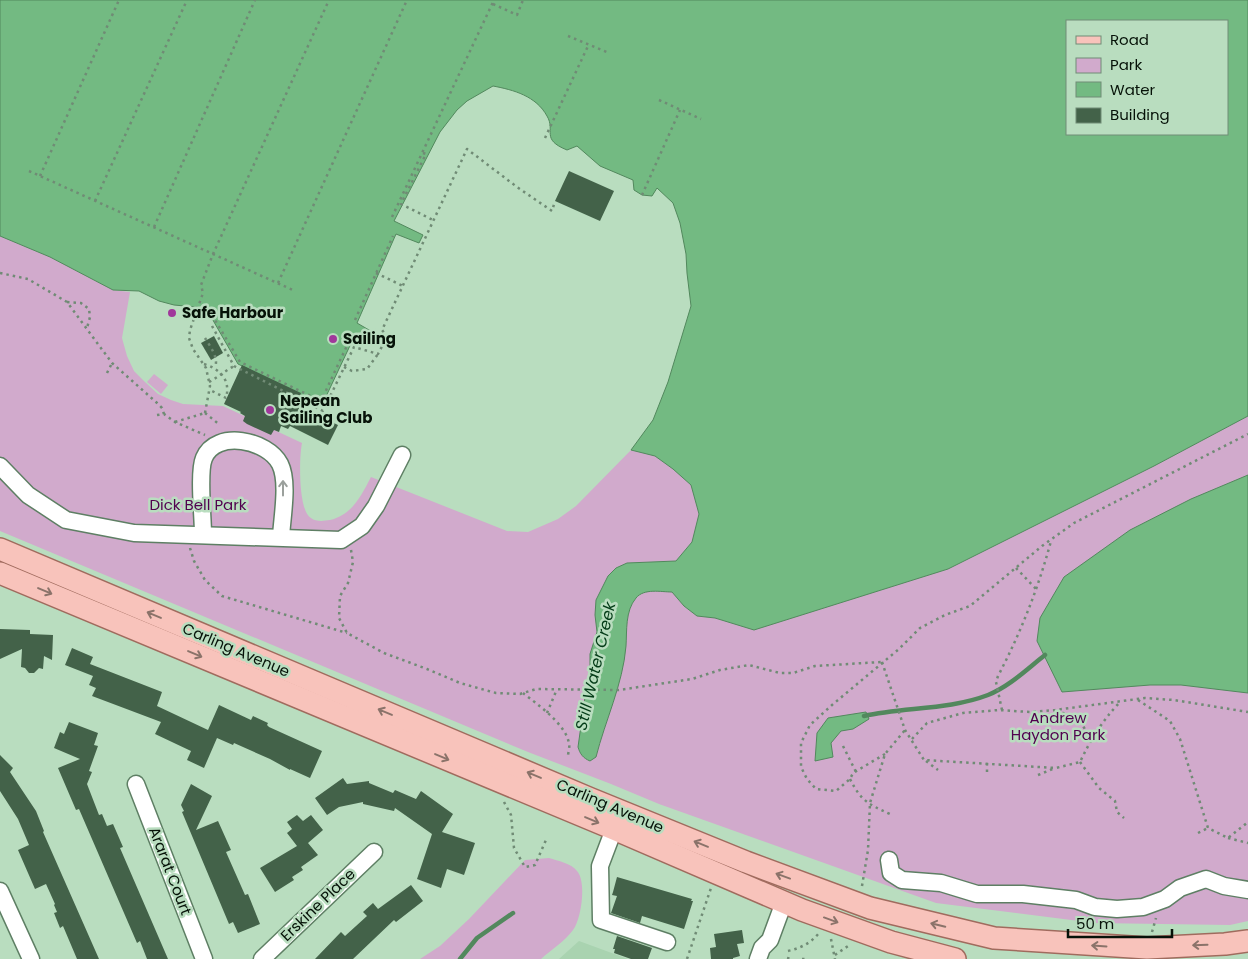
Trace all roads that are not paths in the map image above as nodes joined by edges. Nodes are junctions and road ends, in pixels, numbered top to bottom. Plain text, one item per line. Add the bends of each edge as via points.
1 (402, 455) dead end
2 (0, 466) edge
3 (203, 534) junction
4 (281, 537) junction
5 (0, 549) edge
6 (0, 573) edge
7 (136, 784) dead end
8 (614, 829) junction
9 (374, 852) dead end
10 (889, 860) dead end
11 (1248, 890) edge
12 (0, 891) edge
13 (784, 902) junction
14 (1248, 941) edge
15 (667, 942) dead end
16 (1149, 943) edge
17 (31, 959) edge
18 (204, 959) edge
19 (262, 959) edge
20 (758, 959) edge
21 (956, 959) edge

1 - 4 street via 362,526 341,540
2 - 3 street via 28,495 66,520 134,533
3 - 4 street
4 -> 3 street via 284,485 280,464 269,451 252,442 228,441 214,446 203,459
16 -> 5 main road, Carling Avenue via 994,938 870,908 610,806
6 -> 8 main road, Carling Avenue
7 - 18 street, Ararat Court
8 - 13 main road, Carling Avenue
8 - 15 street via 600,866 601,920
9 - 19 street, Erskine Place
10 - 11 street via 891,873 902,880 942,883 977,894 1023,894 1117,909 1143,907 1206,879
12 - 17 street
13 - 20 street via 770,940
13 -> 21 main road, Carling Avenue via 890,942
14 -> 16 main road, Carling Avenue via 1225,944

